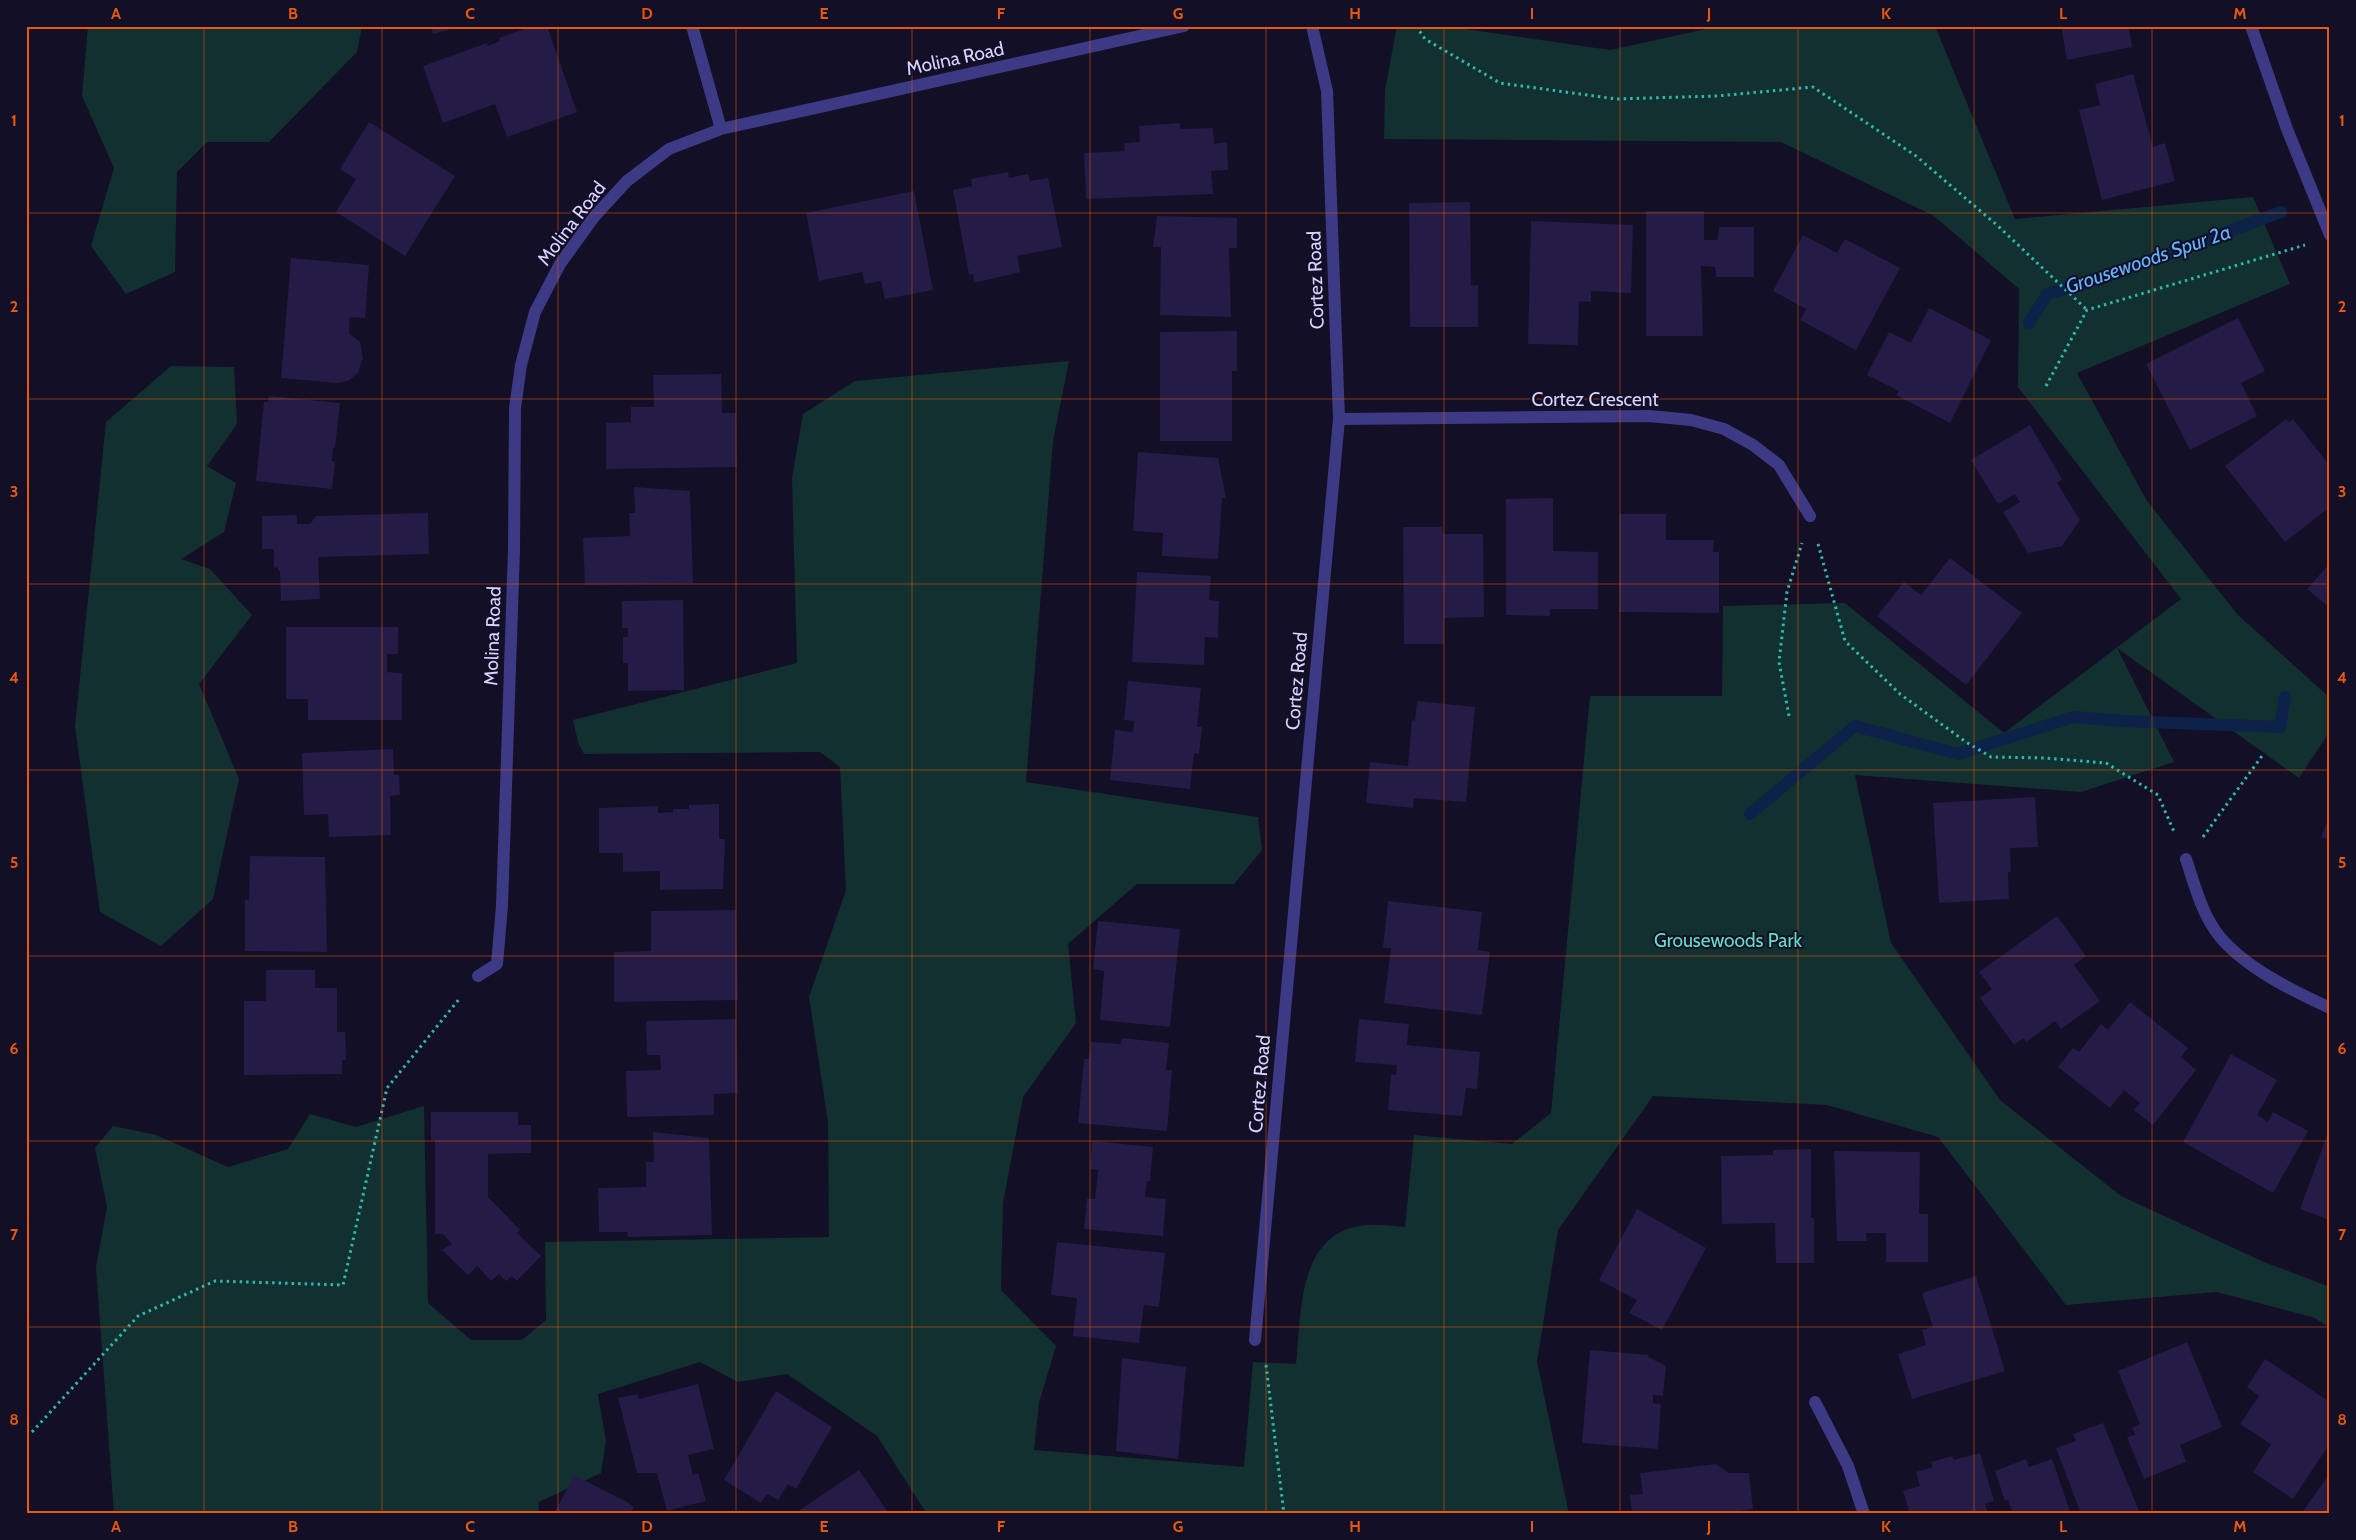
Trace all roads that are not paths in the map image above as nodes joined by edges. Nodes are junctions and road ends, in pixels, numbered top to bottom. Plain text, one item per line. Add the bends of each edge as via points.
1 (692, 26) edge
2 (1184, 26) edge
3 (1312, 26) edge
4 (2251, 26) edge
5 (721, 129) junction
6 (2330, 235) edge
7 (1339, 419) junction
8 (1810, 516) road end
9 (2186, 859) road end
10 (478, 976) road end
11 (2330, 1008) edge
12 (1255, 1340) road end
13 (1815, 1402) dead end
14 (1864, 1514) edge

1 - 5 street
2 - 5 street, Molina Road
3 - 7 street, Cortez Road via 1328,91
4 - 6 street via 2287,129
5 - 10 street, Molina Road via 669,150 627,181 594,217 560,264 535,312 521,365 515,408 514,549 497,964
7 - 8 street, Cortez Crescent via 1648,416 1691,420 1724,429 1780,465
7 - 12 street, Cortez Road
9 - 11 street via 2201,905 2220,937 2255,967 2302,996
13 - 14 street via 1848,1466

